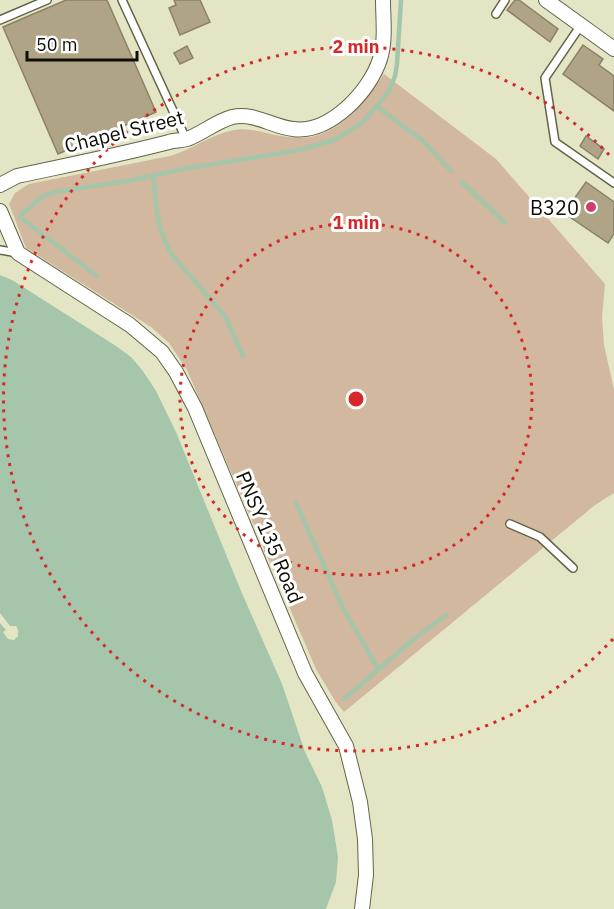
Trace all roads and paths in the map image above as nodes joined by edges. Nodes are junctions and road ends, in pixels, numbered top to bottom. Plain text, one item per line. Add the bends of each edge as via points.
1 (47, 0) edge
2 (122, 0) edge
3 (383, 0) edge
4 (506, 0) edge
5 (546, 0) edge
6 (496, 14) dead end
7 (0, 20) edge
8 (581, 25) junction
9 (614, 49) edge
10 (186, 139) junction
11 (614, 183) edge
12 (0, 185) edge
13 (0, 211) edge
14 (0, 250) edge
15 (18, 253) junction
16 (510, 524) dead end
17 (573, 568) dead end
18 (362, 909) edge

1 - 7 lane
2 - 10 lane
3 - 10 street, Chapel Street via 380,61 361,93 342,112 305,129 257,117 234,117
4 - 6 lane
5 - 8 street
8 - 9 street
8 - 11 lane via 545,78 555,142
10 - 12 street, Chapel Street via 17,176
13 - 15 street
14 - 15 lane
15 - 18 street, PNSY 135 Road via 130,325 162,352 195,408 305,673 345,746 365,839
16 - 17 lane via 540,537

